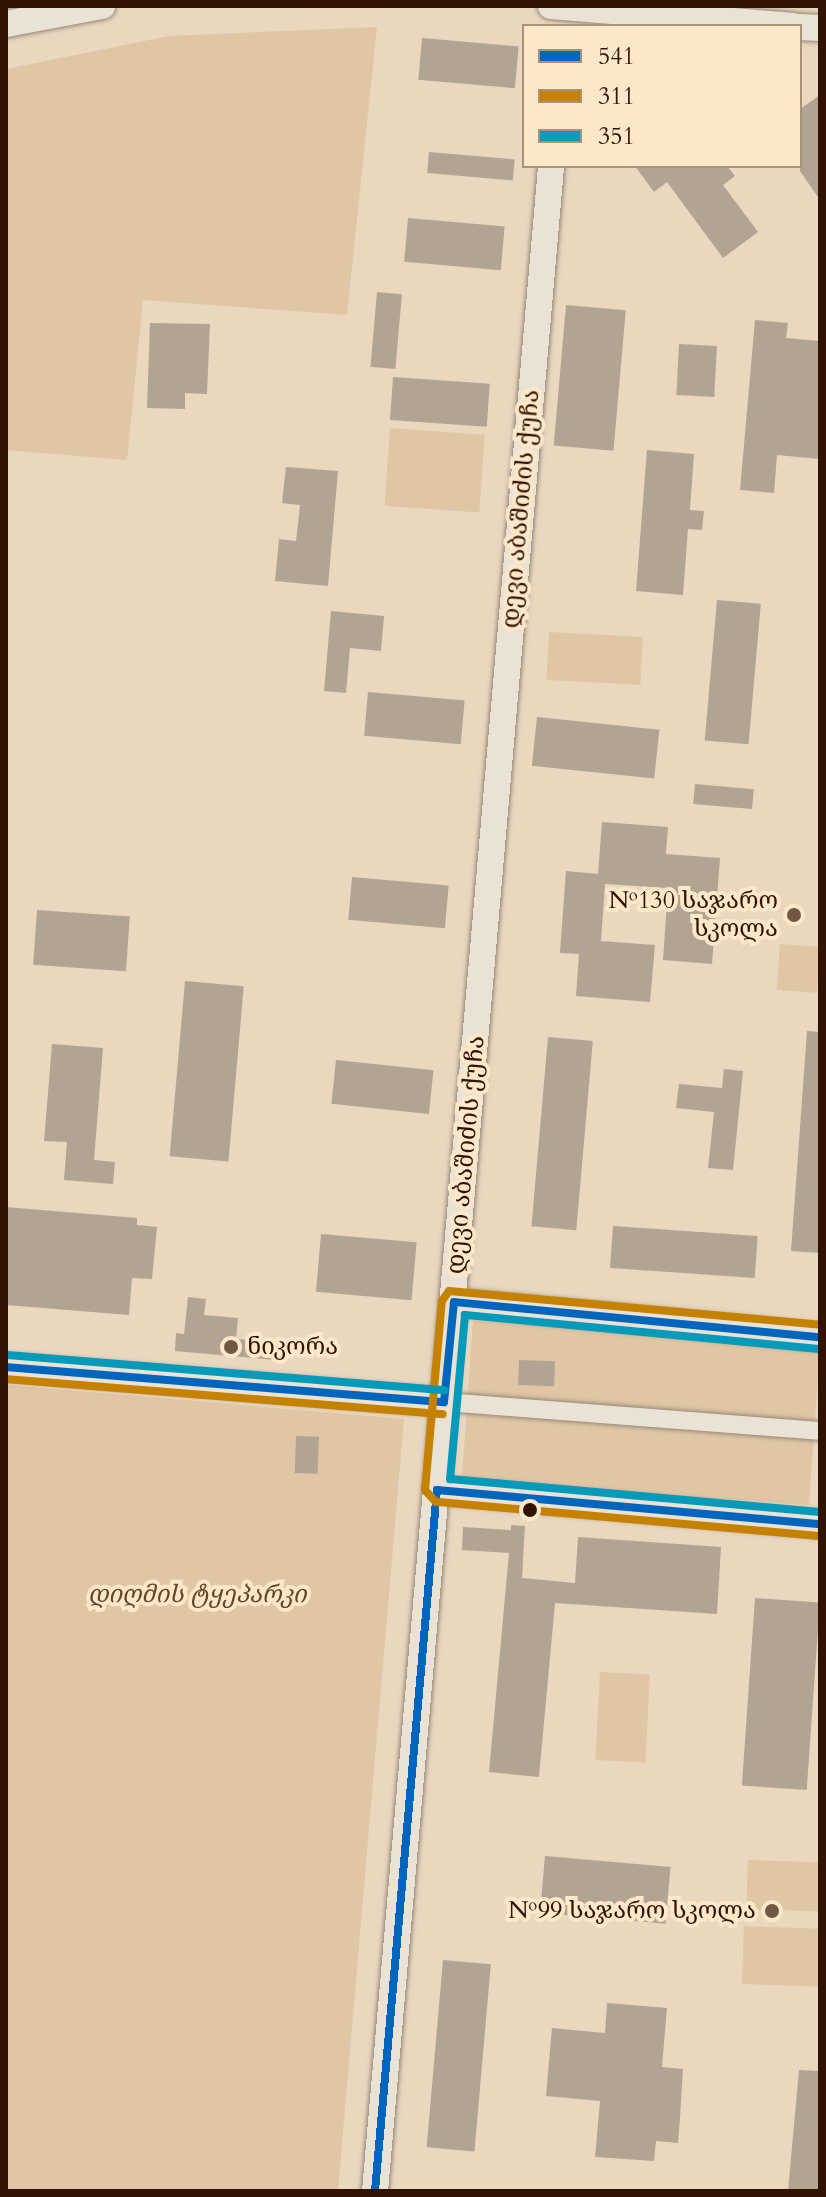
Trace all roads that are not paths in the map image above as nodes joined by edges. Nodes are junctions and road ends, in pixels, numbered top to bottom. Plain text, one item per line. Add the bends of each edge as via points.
1 (102, 6) edge
2 (560, 13) edge
3 (6, 24) edge
4 (757, 24) edge
5 (551, 168) edge
6 (454, 1302) junction
7 (820, 1337) edge
8 (6, 1367) edge
9 (444, 1402) junction
10 (820, 1431) edge
11 (437, 1490) junction
12 (820, 1524) edge
13 (375, 2191) edge

1 - 3 street
2 - 4 street
5 - 6 street, დევი აბაშიძის ქუჩა
6 - 7 street
6 - 9 street, დევი აბაშიძის ქუჩა
8 - 9 street
9 - 10 street
9 - 11 street, დევი აბაშიძის ქუჩა
11 - 12 street
11 - 13 street, დევი აბაშიძის ქუჩა

